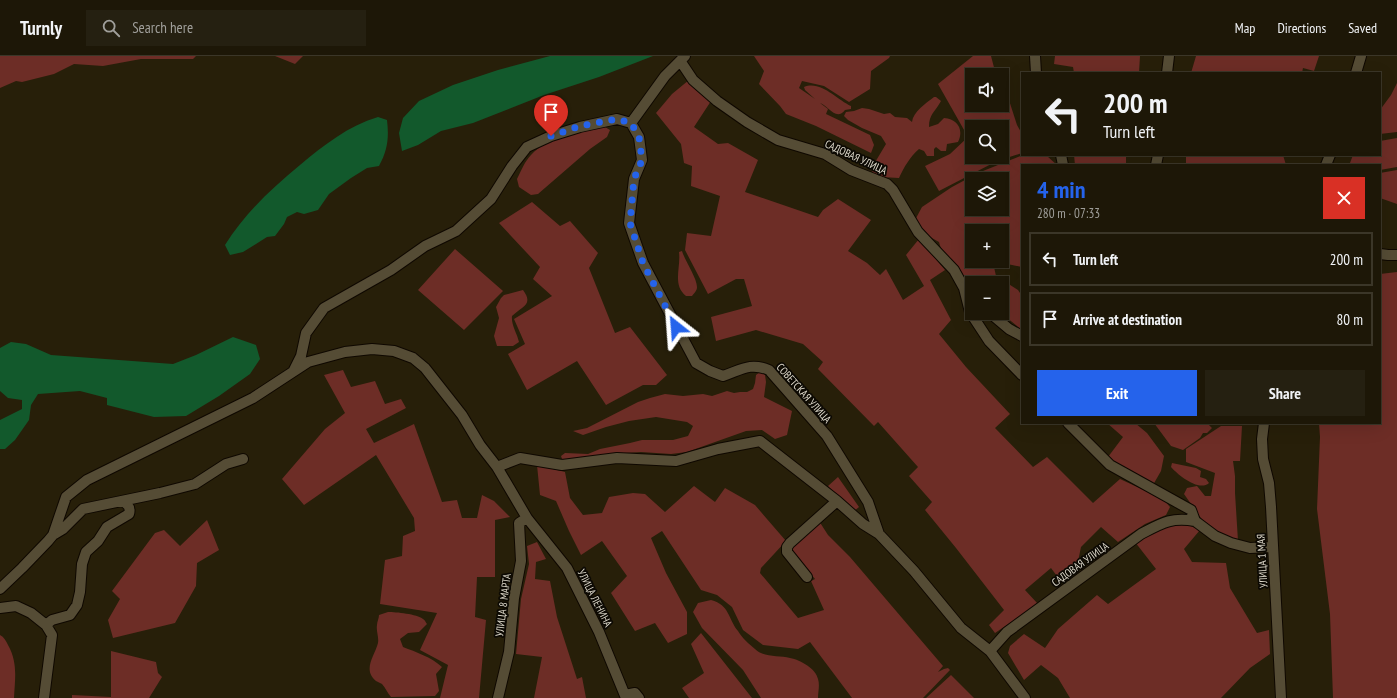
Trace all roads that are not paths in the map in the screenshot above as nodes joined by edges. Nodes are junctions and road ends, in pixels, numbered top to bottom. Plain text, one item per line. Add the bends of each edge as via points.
1 (1035, 56) edge
2 (1169, 56) edge
3 (1361, 56) edge
4 (683, 59) edge
5 (1036, 72) edge
6 (1167, 72) edge
7 (1356, 72) edge
8 (631, 123) junction
9 (1381, 254) edge
10 (1397, 255) edge
11 (964, 288) joint
12 (998, 320) edge
13 (1021, 335) edge
14 (293, 371) junction
15 (1021, 374) edge
16 (1069, 424) edge
17 (1264, 424) edge
18 (242, 459) dead end
19 (497, 468) junction
20 (122, 500) junction
21 (837, 501) junction
22 (527, 518) junction
23 (1195, 521) junction
24 (879, 534) junction
25 (53, 535) junction
26 (1273, 547) junction
27 (807, 577) dead end
28 (0, 589) edge
29 (0, 608) edge
30 (46, 625) junction
31 (990, 651) junction
32 (626, 697) edge
33 (44, 698) edge
34 (498, 698) edge
35 (640, 698) edge
36 (1025, 698) edge
37 (1281, 698) edge

1 - 5 street
2 - 6 street
3 - 7 street
4 - 8 street via 665,76
4 - 11 street, САДОВАЯ УЛИЦА via 693,80 747,122 778,140 825,154 851,170 887,184 918,232 954,270
8 - 14 street via 617,119 580,126 527,147 491,199 456,231 425,246 391,270 324,308 306,333 301,356
8 - 24 street, СОВЕТСКАЯ УЛИЦА via 639,137 642,160 634,179 630,223 643,263 696,364 723,376 752,366 769,370 827,436 868,502
9 - 10 street
11 - 15 street, САДОВАЯ УЛИЦА via 970,312 989,341
12 - 13 street
14 - 19 street, УЛИЦА ЛЕНИНА via 308,362 345,352 372,349 394,351 413,358 425,368 462,415
14 - 25 street, УЛИЦА ЛЕНИНА via 253,398 87,480 66,497
16 - 23 street via 1110,465 1191,510
17 - 26 street, УЛИЦА 1 МАЯ via 1263,459 1269,483
18 - 20 street via 226,464 195,484
19 - 21 street via 520,458 562,464 617,458 676,461 760,441
19 - 22 street, УЛИЦА ЛЕНИНА
20 - 25 street via 83,509 63,529
20 - 30 street via 128,504 129,514 107,527 83,558 77,605 70,614 52,620
21 - 24 street via 863,524
21 - 27 street via 787,547 787,552
22 - 32 street, УЛИЦА ЛЕНИНА via 567,568 599,632
22 - 34 street, УЛИЦА 8 МАРТА via 519,523 521,561 514,598 509,652
23 - 26 street via 1215,536 1231,543 1250,548
23 - 31 street, САДОВАЯ УЛИЦА via 1181,519 1162,523 1141,534 1007,632
24 - 31 street, СОВЕТСКАЯ УЛИЦА via 914,571 961,628
25 - 28 street
26 - 37 street, УЛИЦА 1 МАЯ
29 - 30 street via 16,606 31,613
30 - 33 street via 52,634
31 - 36 street, СОВЕТСКАЯ УЛИЦА
32 - 35 street via 634,693

